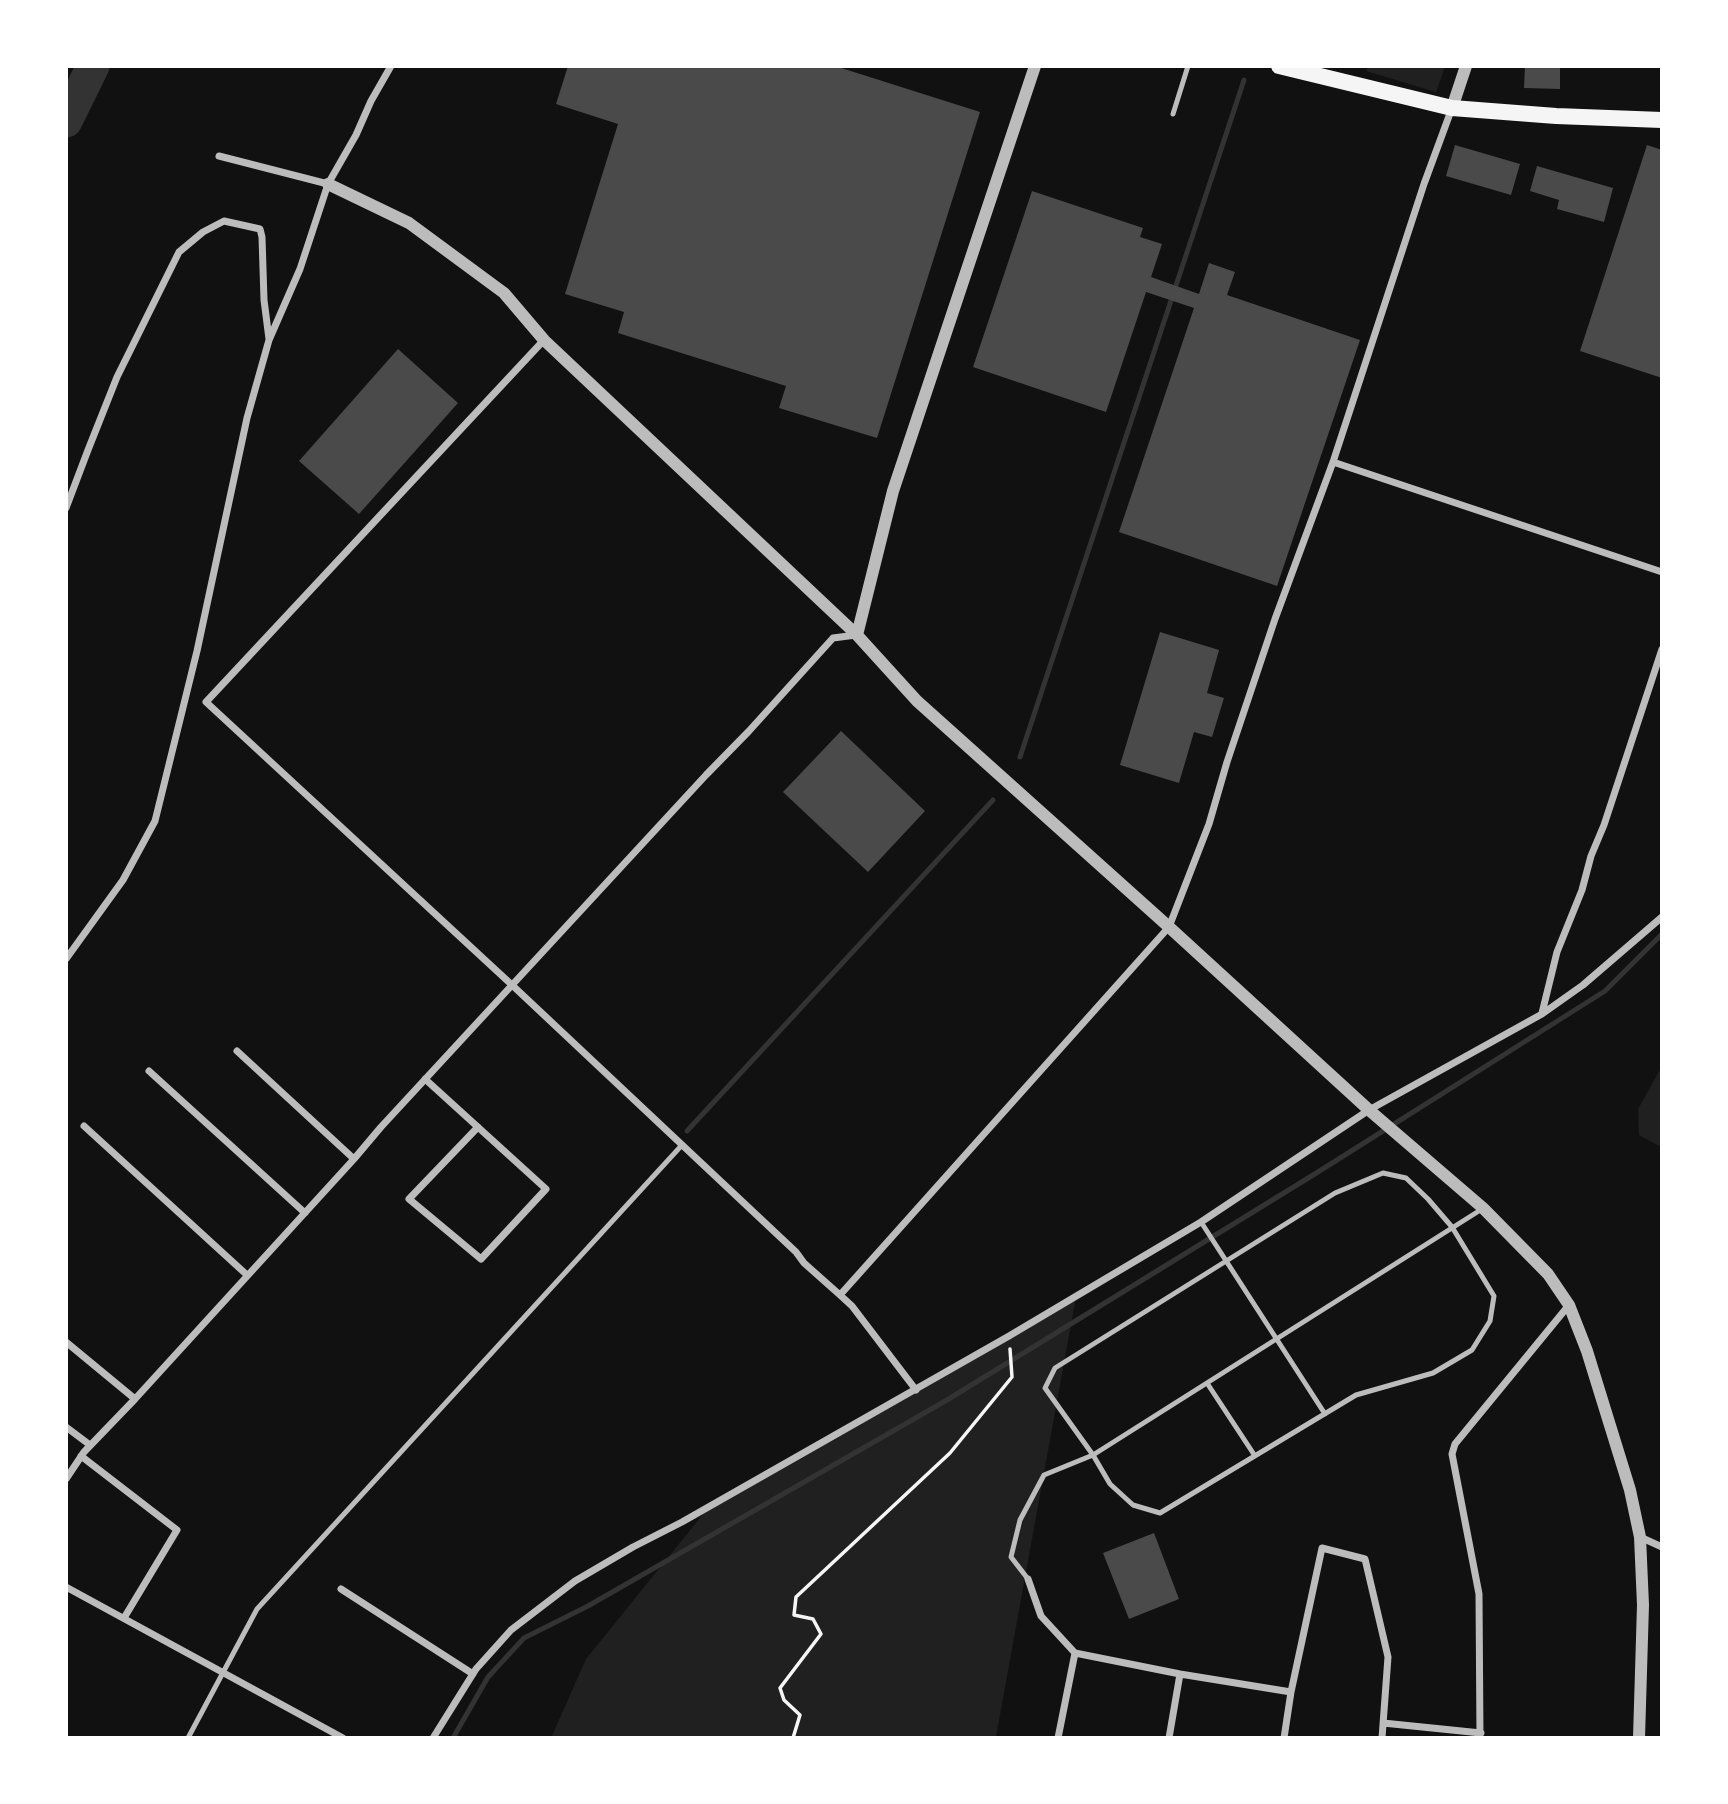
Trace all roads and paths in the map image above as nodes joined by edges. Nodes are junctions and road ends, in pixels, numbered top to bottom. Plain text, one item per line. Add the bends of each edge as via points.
1 (391, 66) edge
2 (1035, 66) edge
3 (1188, 66) edge
4 (1279, 66) edge
5 (1466, 66) edge
6 (1452, 108) junction
7 (1173, 114) dead end
8 (1661, 120) edge
9 (219, 156) dead end
10 (328, 184) junction
11 (269, 340) junction
12 (544, 340) junction
13 (1333, 462) junction
14 (66, 508) edge
15 (1661, 572) edge
16 (857, 635) junction
17 (1661, 649) edge
18 (1661, 917) edge
19 (1169, 927) junction
20 (66, 959) edge
21 (512, 985) junction
22 (1542, 1014) junction
23 (237, 1051) dead end
24 (149, 1072) dead end
25 (425, 1079) junction
26 (1369, 1110) junction
27 (84, 1126) dead end
28 (478, 1127) junction
29 (682, 1144) junction
30 (354, 1159) junction
31 (1483, 1208) junction
32 (305, 1213) junction
33 (1201, 1223) junction
34 (1452, 1227) junction
35 (1225, 1261) junction
36 (247, 1275) junction
37 (840, 1295) junction
38 (1569, 1305) junction
39 (1009, 1336) junction
40 (1277, 1339) junction
41 (66, 1342) edge
42 (1207, 1383) junction
43 (916, 1390) junction
44 (135, 1399) junction
45 (1325, 1414) junction
46 (66, 1427) edge
47 (90, 1445) junction
48 (1093, 1455) junction
49 (1255, 1456) junction
50 (81, 1457) junction
51 (66, 1479) edge
52 (1640, 1537) junction
53 (1661, 1547) edge
54 (1028, 1579) joint
55 (66, 1587) edge
56 (341, 1589) dead end
57 (124, 1618) junction
58 (1075, 1653) junction
59 (223, 1672) junction
60 (473, 1674) junction
61 (1180, 1674) junction
62 (1292, 1692) junction
63 (1383, 1723) junction
64 (1481, 1735) edge
65 (188, 1738) edge
66 (343, 1738) edge
67 (433, 1738) edge
68 (793, 1738) edge
69 (1058, 1738) edge
70 (1169, 1738) edge
71 (1284, 1738) edge
72 (1382, 1738) edge
73 (1639, 1738) edge

1 - 10 street
2 - 16 street via 893,491
3 - 7 lane
4 - 6 main road
5 - 6 street
6 - 8 main road
6 - 13 street
9 - 10 street
10 - 11 street via 300,269
10 - 12 street via 409,223 504,293
11 - 14 street via 260,229 224,221 179,252 117,377
11 - 20 street via 155,821 123,880
12 - 16 street
12 - 21 street via 206,702
13 - 15 street
13 - 19 street
16 - 19 street via 917,701
16 - 21 street via 833,638
17 - 22 street via 1582,890 1557,952
18 - 22 street
19 - 26 street
19 - 37 street
21 - 25 street
21 - 29 street
22 - 26 street
23 - 30 street
24 - 32 street
25 - 28 street
25 - 30 street
26 - 31 street
26 - 33 street
27 - 36 street
28 - 28 street via 546,1189 481,1259 409,1199
29 - 37 street
29 - 59 lane via 257,1609
30 - 32 street
31 - 34 lane
31 - 38 street via 1548,1274
32 - 36 street
33 - 35 lane
33 - 39 street
34 - 35 lane via 1406,1178 1383,1173 1335,1193
34 - 40 lane
34 - 45 lane via 1494,1296 1490,1321 1472,1350 1433,1373 1356,1395
35 - 40 lane
35 - 48 lane via 1055,1368 1045,1388
36 - 44 street
37 - 43 street
38 - 52 street via 1630,1490
38 - 64 street via 1455,1444 1452,1454 1479,1594
39 - 43 street
39 - 68 path via 1012,1377 995,1399 950,1452 796,1597 794,1615 813,1619 821,1634 780,1688 784,1700 800,1715
40 - 42 lane
40 - 45 lane
41 - 44 street
42 - 48 lane
42 - 49 lane
43 - 60 street via 575,1581 511,1630
44 - 47 street
45 - 49 lane
46 - 47 street
47 - 50 street
48 - 49 lane via 1110,1484 1133,1505 1160,1513
48 - 54 lane via 1044,1475 1020,1520 1011,1557
50 - 51 street
50 - 57 street via 177,1530
52 - 53 street
52 - 73 street
54 - 58 street via 1041,1616
55 - 57 street
56 - 60 street
57 - 59 street
58 - 61 street
58 - 69 street
59 - 65 lane
59 - 66 street
60 - 67 street
61 - 62 street
61 - 70 street
62 - 63 street via 1322,1548 1365,1559 1388,1657
62 - 71 street
63 - 64 street
63 - 72 street

